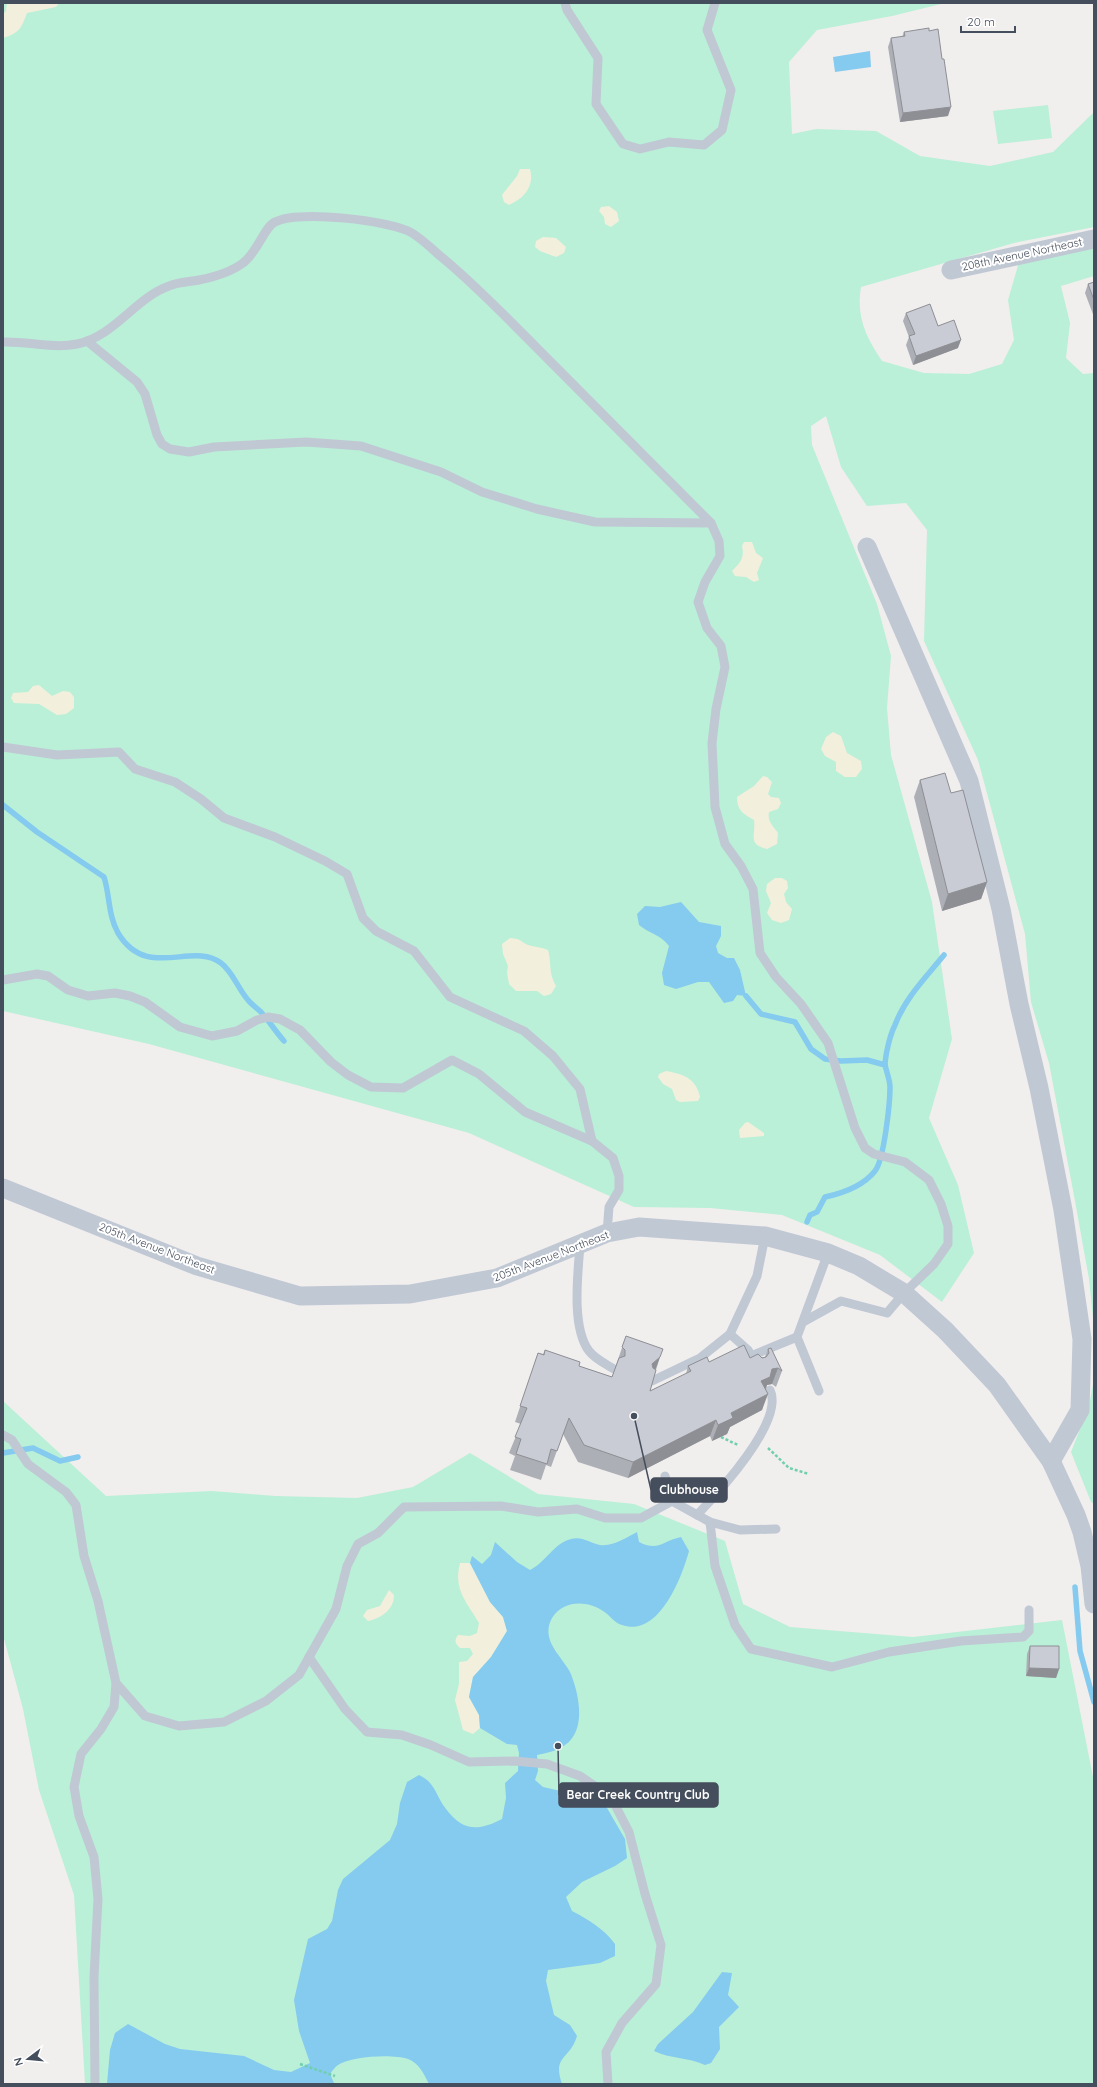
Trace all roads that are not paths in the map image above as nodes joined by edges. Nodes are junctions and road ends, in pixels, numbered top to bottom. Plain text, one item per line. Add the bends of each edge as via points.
1 (565, 3) edge
2 (715, 3) edge
3 (1094, 239) edge
4 (951, 270) dead end
5 (87, 341) junction
6 (3, 342) edge
7 (711, 523) junction
8 (867, 547) dead end
9 (3, 747) edge
10 (3, 980) edge
11 (592, 1141) junction
12 (3, 1188) edge
13 (607, 1233) junction
14 (766, 1236) junction
15 (580, 1245) junction
16 (828, 1253) junction
17 (904, 1293) junction
18 (803, 1322) junction
19 (730, 1334) junction
20 (797, 1337) junction
21 (751, 1356) junction
22 (757, 1368) edge
23 (614, 1369) edge
24 (652, 1381) edge
25 (770, 1390) edge
26 (819, 1391) dead end
27 (3, 1435) edge
28 (1051, 1461) junction
29 (664, 1476) dead end
30 (672, 1501) junction
31 (697, 1515) junction
32 (710, 1522) junction
33 (776, 1529) dead end
34 (1094, 1604) edge
35 (1029, 1610) dead end
36 (309, 1657) junction
37 (116, 1683) junction
38 (95, 2084) edge
39 (608, 2084) edge

1 - 2 lane via 598,58 596,104 623,144 640,149 669,142 704,145 722,130 731,90 707,30
3 - 4 street, 208th Avenue Northeast
5 - 6 lane via 42,346
5 - 7 lane via 136,382 145,394 157,435 162,444 170,449 189,452 214,447 306,442 361,446 441,472 482,492 537,509 595,522
5 - 7 lane via 116,324 159,290 222,274 243,263 255,252 271,223 279,220 305,216 393,227 412,233 468,279
7 - 17 lane via 719,541 720,556 705,582 698,602 707,628 721,646 725,667 712,743 715,807 725,844 753,889 760,953 828,1043 855,1128 865,1148 874,1154 905,1162 929,1180 941,1204 948,1226 948,1244 934,1264
8 - 28 street via 969,781 1001,909 1019,1004 1039,1088 1063,1210 1082,1339 1080,1410
9 - 11 lane via 57,755 119,752 135,769 175,782 224,818 275,837 347,874 363,918 376,931 414,951 450,997 524,1031 553,1056 580,1089
10 - 11 lane via 36,974 48,976 68,990 88,996 115,993 130,996 145,1002 180,1028 212,1036 237,1031 268,1017 280,1019 300,1030 331,1062 348,1075 371,1087 403,1088 452,1060 479,1074 525,1112
11 - 13 lane via 613,1158 619,1176 618,1190 609,1207
12 - 15 street, 205th Avenue Northeast via 196,1266 300,1296 410,1294 497,1278
13 - 14 street, 205th Avenue Northeast via 639,1227
13 - 15 street, 205th Avenue Northeast
14 - 16 street, 205th Avenue Northeast
14 - 19 lane via 757,1276
15 - 23 lane via 577,1283 582,1336 589,1351
16 - 17 street, 205th Avenue Northeast via 859,1266
16 - 18 lane
17 - 18 lane via 887,1313 842,1301
17 - 28 street, 205th Avenue Northeast via 945,1330 997,1385
18 - 20 lane
19 - 21 lane
19 - 24 lane via 700,1358
20 - 21 lane
20 - 26 lane
21 - 22 lane
25 - 31 lane via 771,1415 755,1445 721,1490
27 - 37 lane via 12,1440 28,1464 66,1492 76,1505 84,1556 98,1601
28 - 34 street, 205th Avenue Northeast via 1082,1532 1090,1566
29 - 30 lane
30 - 31 lane
30 - 36 lane via 641,1518 605,1518 577,1509 538,1512 501,1506 404,1507 378,1533 358,1544 347,1566 336,1608
31 - 32 lane
32 - 33 lane via 740,1530
32 - 35 lane via 716,1566 735,1625 751,1648 832,1667 889,1652 954,1642 1023,1637 1029,1631
36 - 37 lane via 300,1675 266,1701 224,1722 179,1726 146,1716
36 - 39 lane via 345,1709 367,1732 402,1735 469,1762 514,1761 547,1764 580,1776 612,1797 629,1832 661,1945 656,1984 622,2023 606,2052
37 - 38 lane via 114,1707 101,1729 81,1754 74,1787 79,1816 94,1857 98,1899 94,1977

